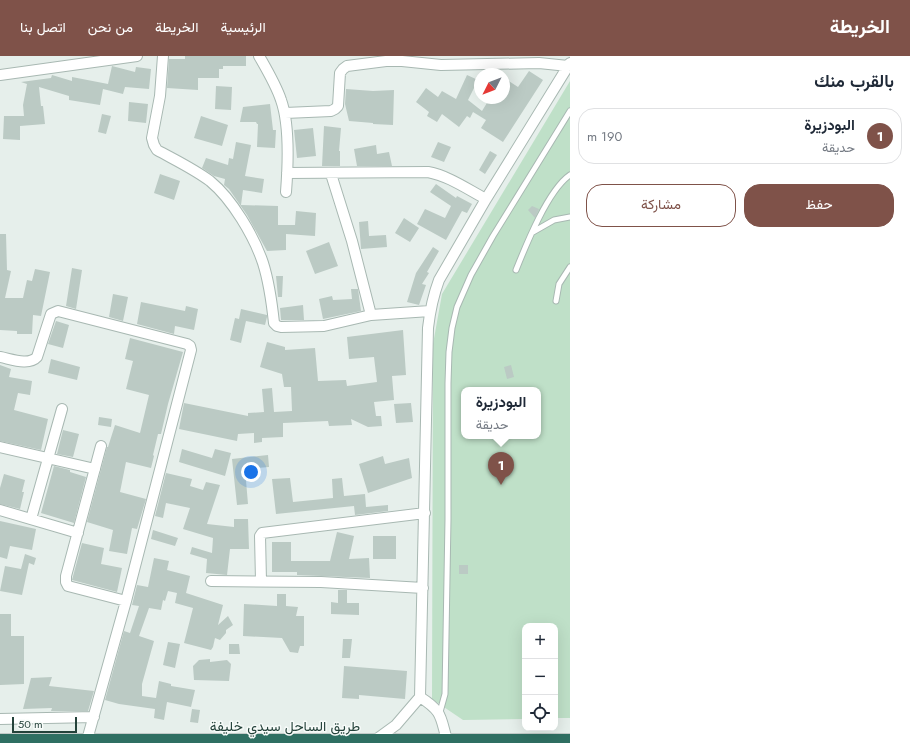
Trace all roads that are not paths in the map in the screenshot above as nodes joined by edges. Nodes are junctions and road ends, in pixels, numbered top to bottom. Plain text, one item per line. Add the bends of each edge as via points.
1 (137, 56) edge
2 (163, 56) edge
3 (259, 56) edge
4 (569, 65) edge
5 (0, 75) edge
6 (570, 111) edge
7 (284, 113) junction
8 (287, 173) junction
9 (331, 174) junction
10 (570, 175) edge
11 (286, 192) dead end
12 (486, 199) junction
13 (570, 217) edge
14 (532, 233) junction
15 (570, 267) edge
16 (516, 270) dead end
17 (556, 301) dead end
18 (430, 311) junction
19 (371, 315) junction
20 (0, 357) edge
21 (62, 409) dead end
22 (101, 446) dead end
23 (0, 447) edge
24 (48, 458) junction
25 (95, 469) junction
26 (0, 510) edge
27 (425, 513) junction
28 (31, 519) junction
29 (78, 533) junction
30 (211, 581) dead end
31 (261, 581) junction
32 (423, 588) junction
33 (126, 601) junction
34 (420, 697) junction
35 (440, 712) junction
36 (94, 717) junction
37 (0, 719) edge
38 (0, 740) edge
39 (87, 740) junction
40 (447, 740) junction
41 (570, 740) edge
42 (374, 741) junction

1 - 5 street
2 - 19 street via 160,96 152,138 154,145 157,150 212,183 240,217 256,245 263,264 274,324 281,327 324,326
3 - 7 street via 281,100
4 - 7 street via 441,65 402,61 347,66 340,73 338,106 335,109
4 - 12 street
6 - 35 lane via 493,236 456,307 448,352 445,694
7 - 8 street
8 - 9 street
8 - 11 street
9 - 12 street via 428,172 451,179
9 - 19 street
10 - 14 lane via 555,190
12 - 18 street via 439,280
13 - 14 lane via 554,220
14 - 16 lane
15 - 17 lane via 559,284
18 - 19 street
18 - 27 street
20 - 33 street via 33,361 37,357 51,314 58,311 190,346 168,443
21 - 24 street
22 - 25 street
23 - 24 street
24 - 25 street
24 - 28 street
25 - 29 street
26 - 28 street
27 - 31 street via 262,533
27 - 32 street
28 - 29 street
29 - 33 street via 66,576 68,586
30 - 31 street
31 - 32 street
32 - 34 street
33 - 36 street
34 - 35 street
34 - 42 street via 396,724
35 - 40 street
36 - 37 street
36 - 39 street
38 - 39 highway, طريق الساحل سيدي خليفة
39 - 42 highway, طريق الساحل سيدي خليفة
40 - 41 highway, طريق الساحل سيدي خليفة
40 - 42 highway, طريق الساحل سيدي خليفة

